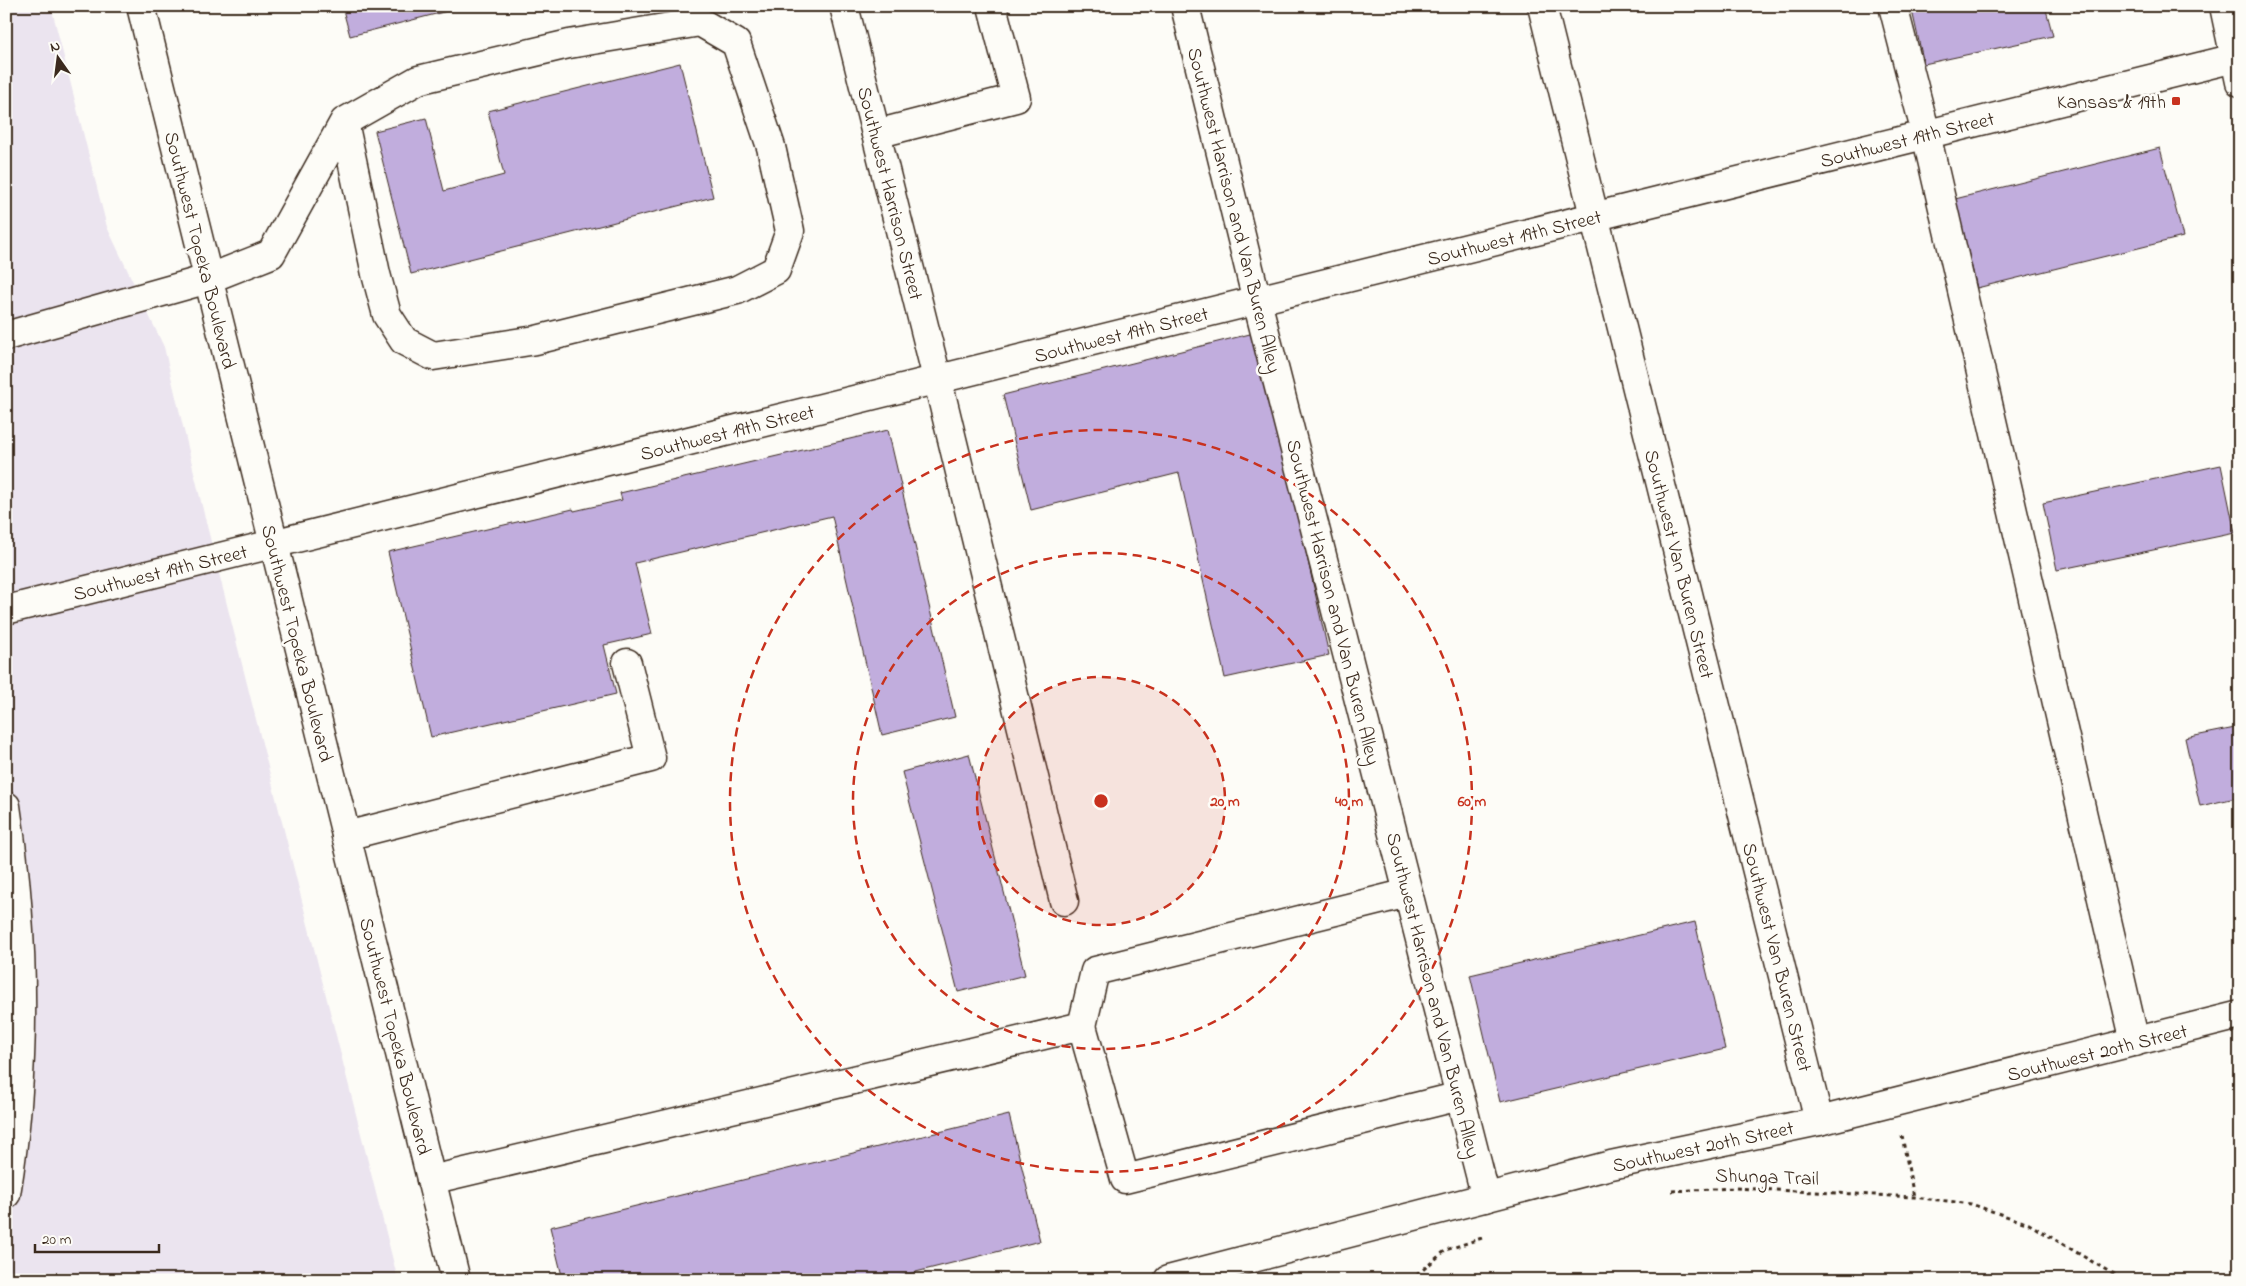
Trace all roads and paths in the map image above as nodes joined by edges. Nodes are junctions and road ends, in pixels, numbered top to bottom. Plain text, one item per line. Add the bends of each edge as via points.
1 (141, 6) edge
2 (844, 6) edge
3 (992, 6) edge
4 (1185, 6) edge
5 (1542, 6) edge
6 (1894, 6) edge
7 (2224, 6) edge
8 (2237, 70) edge
9 (344, 122) junction
10 (876, 134) junction
11 (1926, 134) junction
12 (1594, 217) junction
13 (208, 280) junction
14 (1257, 301) junction
15 (6, 336) edge
16 (938, 380) junction
17 (274, 544) junction
18 (6, 610) edge
19 (627, 663) dead end
20 (6, 806) edge
21 (346, 836) junction
22 (1408, 893) junction
23 (1064, 901) dead end
24 (2240, 1015) edge
25 (1082, 1026) junction
26 (2135, 1042) junction
27 (1460, 1096) junction
28 (1819, 1121) junction
29 (1902, 1134) dead end
30 (431, 1180) junction
31 (1670, 1191) dead end
32 (6, 1194) edge
33 (1914, 1197) junction
34 (1486, 1198) junction
35 (1491, 1235) dead end
36 (456, 1280) edge
37 (1168, 1280) edge
38 (1411, 1280) edge
39 (2123, 1280) edge

1 - 13 street, Southwest Topeka Boulevard
2 - 10 street, Southwest Harrison Street
3 - 10 street via 1016,98
4 - 14 street, Southwest Harrison and Van Buren Alley
5 - 12 street, Southwest Van Buren Street
6 - 11 street
7 - 8 street
8 - 11 street, Southwest 19th Street
9 - 9 street via 418,80 568,44 700,22 736,43 771,147 790,231 776,270 737,290 536,340 434,356 404,340 387,315
9 - 13 street via 271,254
10 - 16 street, Southwest Harrison Street
11 - 12 street, Southwest 19th Street
11 - 26 street
12 - 14 street, Southwest 19th Street
12 - 28 street, Southwest Van Buren Street
13 - 15 street
13 - 17 street, Southwest Topeka Boulevard
14 - 16 street, Southwest 19th Street
14 - 22 street, Southwest Harrison and Van Buren Alley
16 - 17 street, Southwest 19th Street
16 - 23 street, Southwest Harrison Street
17 - 18 street, Southwest 19th Street
17 - 21 street, Southwest Topeka Boulevard
19 - 21 street via 651,758
20 - 32 street via 18,918 21,986 15,1122
21 - 30 street, Southwest Topeka Boulevard
22 - 25 street via 1095,971
22 - 27 street, Southwest Harrison and Van Buren Alley
24 - 26 street, Southwest 20th Street
25 - 27 street via 1125,1179
25 - 30 street
26 - 28 street, Southwest 20th Street
27 - 34 street, Southwest Harrison and Van Buren Alley
28 - 34 street, Southwest 20th Street via 1611,1165
29 - 33 path
30 - 36 street, Southwest Topeka Boulevard
31 - 33 path, Shunga Trail via 1735,1188
33 - 39 path, Shunga Trail via 1971,1204 2029,1224
34 - 37 street, Southwest 20th Street
35 - 38 path via 1446,1250

